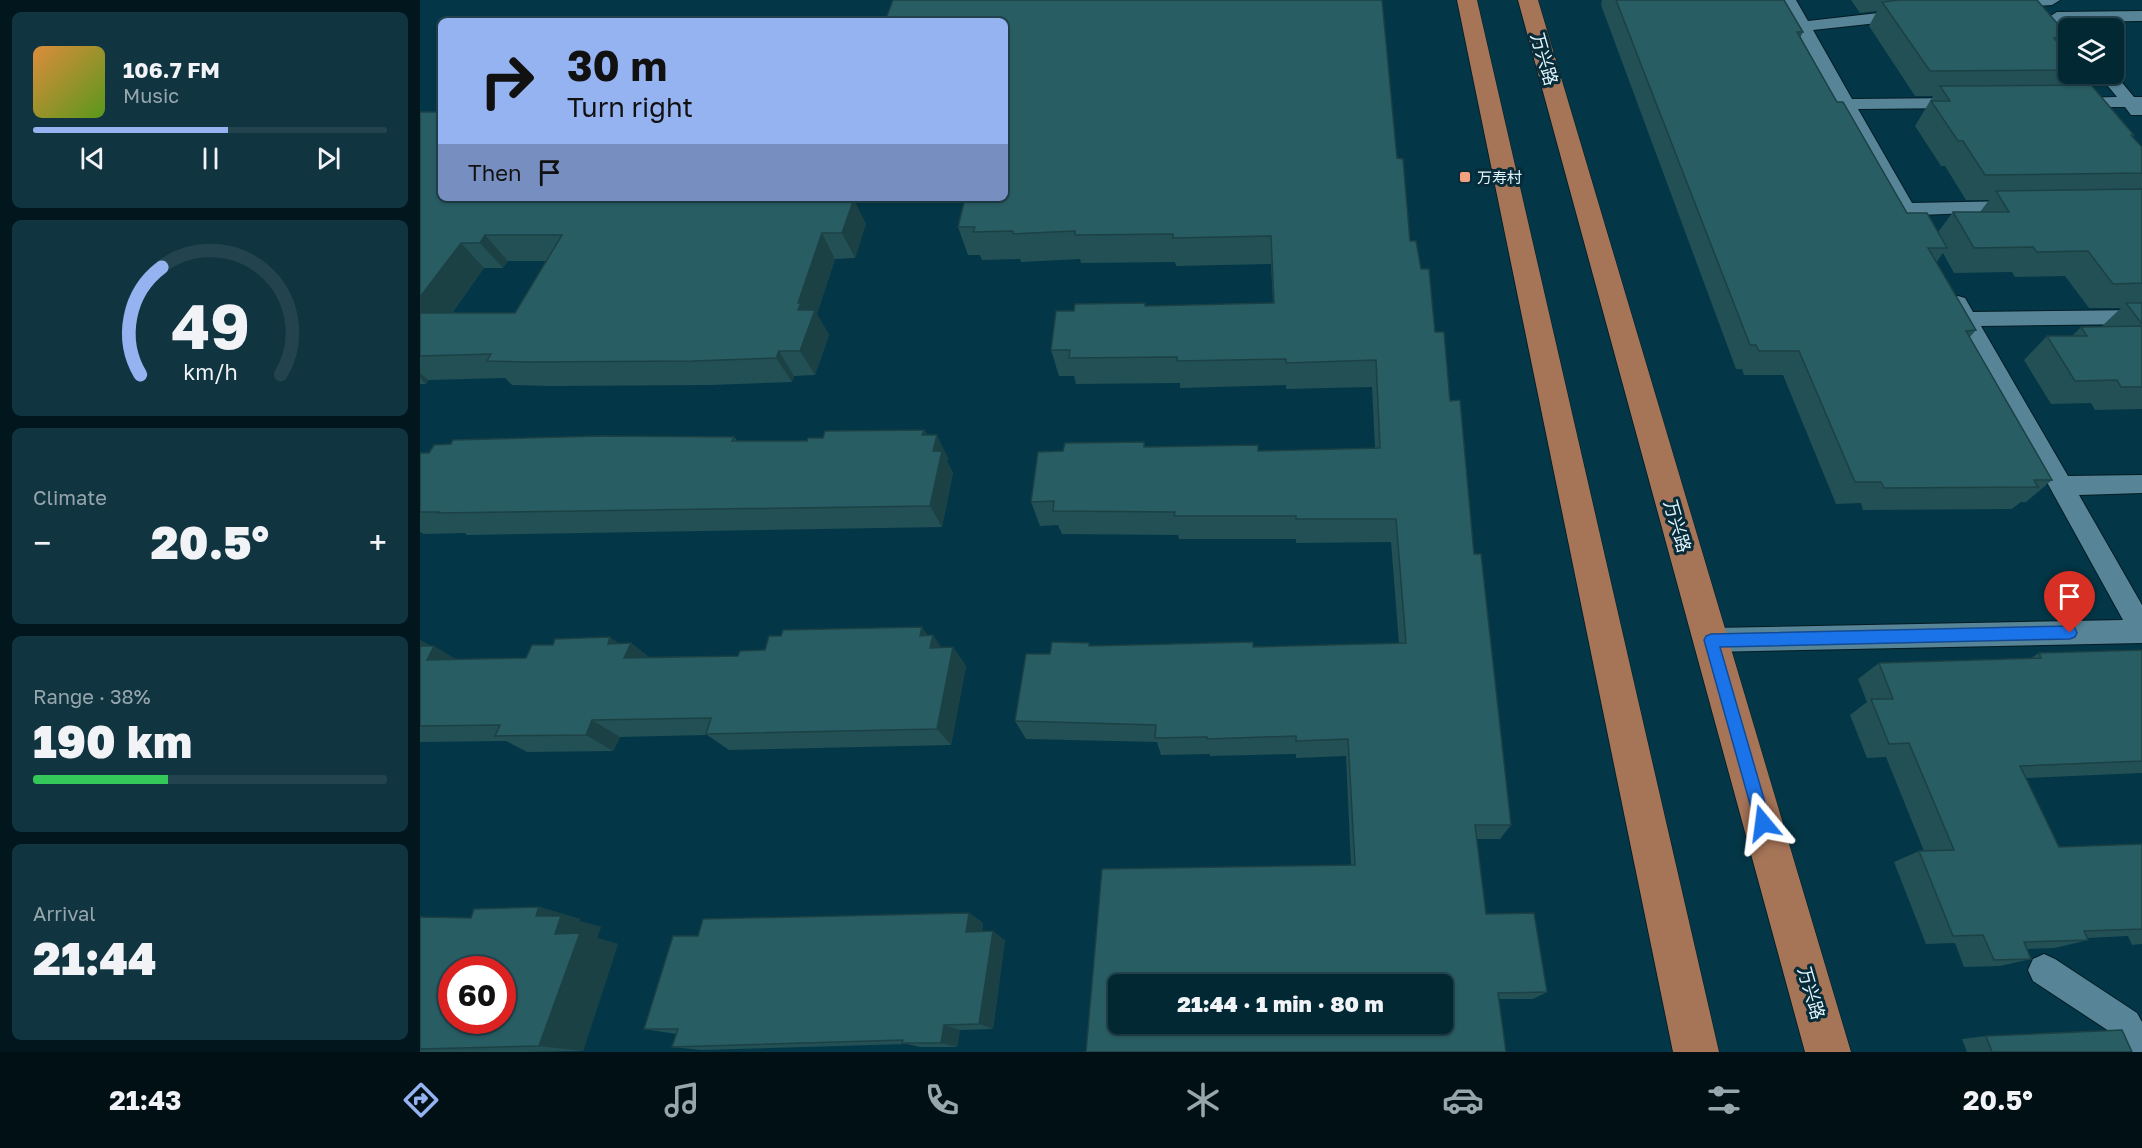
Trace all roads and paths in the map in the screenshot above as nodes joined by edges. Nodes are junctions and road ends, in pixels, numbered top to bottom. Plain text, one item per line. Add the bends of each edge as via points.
1 (1467, 0) edge
2 (1528, 0) edge
3 (1788, 0) edge
4 (2052, 0) edge
5 (2044, 1) edge
6 (1998, 6) edge
7 (1917, 14) edge
8 (2057, 16) joint
9 (2142, 16) edge
10 (1803, 26) junction
11 (2117, 84) edge
12 (2136, 102) edge
13 (1977, 103) edge
14 (2059, 103) edge
15 (1846, 104) junction
16 (2142, 117) edge
17 (2036, 207) edge
18 (1906, 209) junction
19 (1934, 259) edge
20 (1950, 289) edge
21 (2142, 317) edge
22 (1967, 319) junction
23 (2142, 484) edge
24 (2061, 486) junction
25 (2142, 630) edge
26 (1711, 640) junction
27 (2044, 970) edge
28 (1696, 1052) edge
29 (1828, 1052) edge
30 (2139, 1052) edge

1 - 28 main road
2 - 26 main road, 万兴路
3 - 10 lane
4 - 5 lane
5 - 6 lane
5 - 8 lane
7 - 10 lane
8 - 9 lane
10 - 15 lane
11 - 12 lane
12 - 14 lane
12 - 16 lane
13 - 15 lane
15 - 18 lane
17 - 18 lane
18 - 19 lane
20 - 22 lane
21 - 22 lane
22 - 24 lane
23 - 24 lane
24 - 25 lane
25 - 26 lane
26 - 29 main road, 万兴路
27 - 30 lane via 2126,1024

